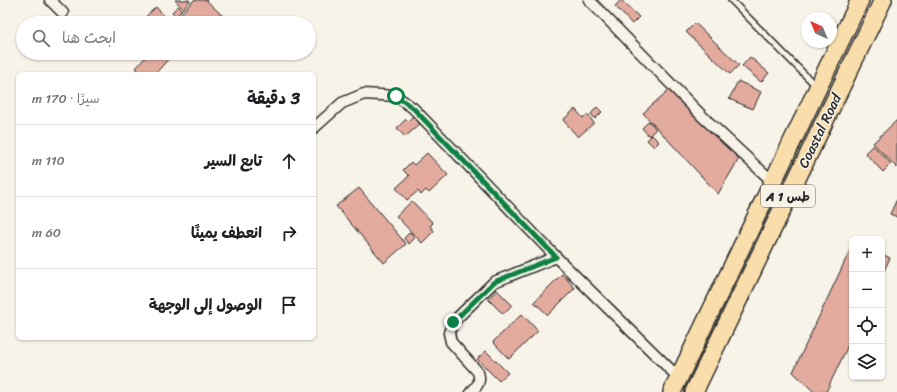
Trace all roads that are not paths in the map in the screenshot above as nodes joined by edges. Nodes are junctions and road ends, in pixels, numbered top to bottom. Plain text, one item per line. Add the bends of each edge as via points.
1 (50, 0) edge
2 (589, 0) edge
3 (731, 0) edge
4 (860, 0) edge
5 (883, 0) edge
6 (64, 13) dead end
7 (818, 88) junction
8 (316, 126) edge
9 (773, 182) junction
10 (556, 257) junction
11 (676, 385) edge
12 (471, 392) edge
13 (694, 392) edge

1 - 6 street
2 - 9 street via 703,117
3 - 7 lane
4 - 7 highway, Coastal Road / A 1 طس
5 - 13 highway, Coastal Road / A 1 طس
7 - 9 highway, Coastal Road / A 1 طس
8 - 10 street via 342,103 364,94 396,96 413,108
9 - 11 highway, Coastal Road / A 1 طس
10 - 11 street
10 - 12 street via 494,282 453,322 449,333 451,342 478,372 480,378 478,386

